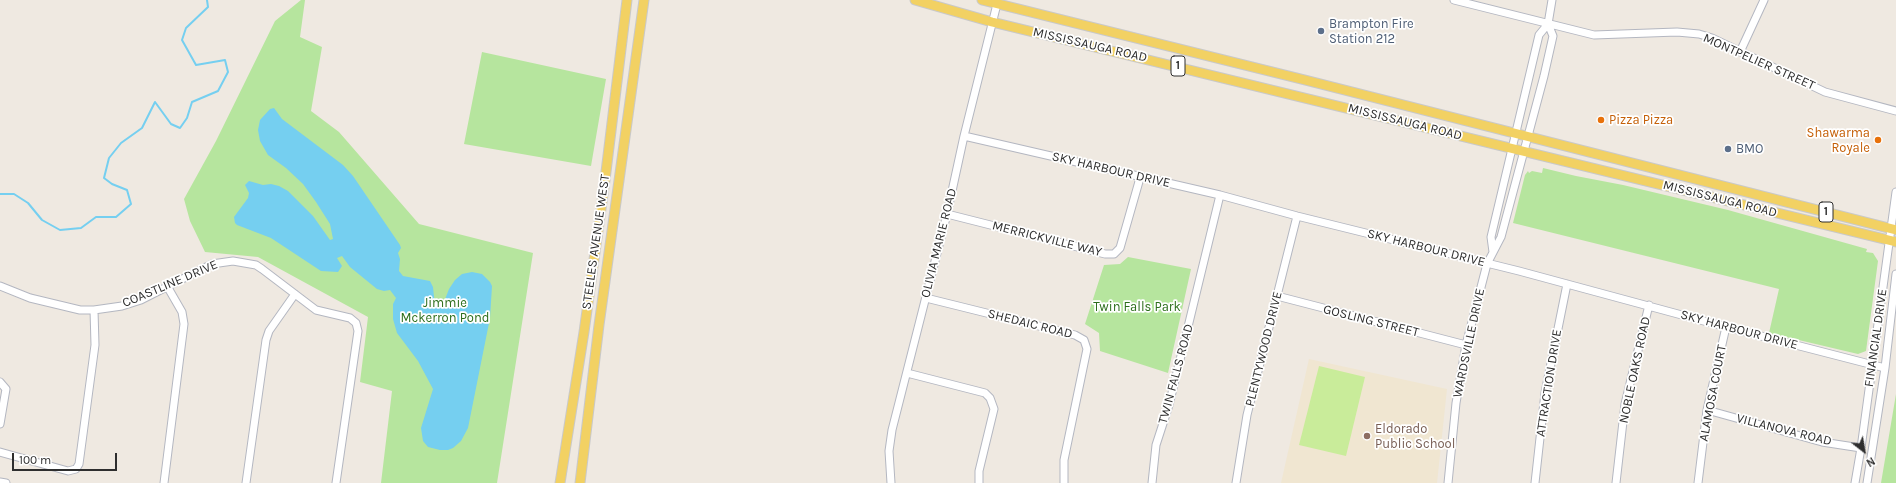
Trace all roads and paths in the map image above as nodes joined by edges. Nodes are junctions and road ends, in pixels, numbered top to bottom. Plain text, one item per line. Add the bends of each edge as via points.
1 (627, 0) edge
2 (644, 0) edge
3 (915, 0) edge
4 (982, 0) edge
5 (1454, 0) edge
6 (1552, 0) edge
7 (1764, 0) edge
8 (997, 4) junction
9 (992, 22) junction
10 (1548, 24) junction
11 (1740, 52) junction
12 (1896, 111) edge
13 (1516, 133) junction
14 (964, 136) junction
15 (1528, 136) junction
16 (1512, 148) junction
17 (1524, 151) junction
18 (1140, 178) junction
19 (1896, 192) edge
20 (1220, 195) junction
21 (947, 214) junction
22 (1297, 216) junction
23 (1894, 229) edge
24 (1893, 241) edge
25 (1493, 252) junction
26 (1487, 264) junction
27 (1896, 274) edge
28 (1567, 284) junction
29 (0, 286) edge
30 (167, 286) junction
31 (295, 294) junction
32 (1277, 296) junction
33 (926, 298) junction
34 (1648, 305) junction
35 (94, 310) junction
36 (1726, 327) junction
37 (1466, 345) junction
38 (1872, 364) junction
39 (1885, 368) junction
40 (907, 373) junction
41 (0, 382) edge
42 (1707, 410) junction
43 (0, 424) edge
44 (1862, 448) junction
45 (0, 452) edge
46 (0, 482) edge
47 (6, 483) edge
48 (164, 483) edge
49 (246, 483) edge
50 (336, 483) edge
51 (560, 483) edge
52 (580, 483) edge
53 (891, 483) edge
54 (979, 483) edge
55 (1064, 483) edge
56 (1152, 483) edge
57 (1236, 483) edge
58 (1448, 483) edge
59 (1535, 483) edge
60 (1616, 483) edge
61 (1698, 483) edge
62 (1855, 483) edge
63 (1867, 483) edge

1 - 51 main road, STEELES AVENUE WEST via 604,188
2 - 52 main road, STEELES AVENUE WEST via 598,325
3 - 9 main road, MISSISSAUGA ROAD / 1
4 - 8 main road, MISSISSAUGA ROAD / 1
5 - 10 street, MONTPELIER STREET
6 - 10 street
7 - 11 street
8 - 9 street, OLIVIA MARIE ROAD
8 - 13 main road, MISSISSAUGA ROAD / 1
9 - 14 street, OLIVIA MARIE ROAD
9 - 16 main road, MISSISSAUGA ROAD / 1
10 - 11 street, MONTPELIER STREET via 1594,35 1692,33 1712,38
10 - 13 street, WARDSVILLE DRIVE via 1539,35
10 - 15 street, WARDSVILLE DRIVE via 1553,36
11 - 12 street, MONTPELIER STREET via 1825,92
13 - 15 main road, MISSISSAUGA ROAD / 1
13 - 16 street, WARDSVILLE DRIVE
14 - 18 street, SKY HARBOUR DRIVE
14 - 21 street, OLIVIA MARIE ROAD
15 - 17 street, WARDSVILLE DRIVE
15 - 23 main road, MISSISSAUGA ROAD / 1
16 - 17 main road, MISSISSAUGA ROAD / 1
16 - 25 street, WARDSVILLE DRIVE via 1491,237
17 - 24 main road, MISSISSAUGA ROAD / 1
17 - 25 street, WARDSVILLE DRIVE via 1502,237
18 - 20 street, SKY HARBOUR DRIVE
18 - 21 street, MERRICKVILLE WAY via 1120,248 1114,254 1105,254
19 - 23 street, FINANCIAL DRIVE
20 - 22 street, SKY HARBOUR DRIVE
20 - 56 street, TWIN FALLS ROAD via 1169,405 1156,445
21 - 33 street, OLIVIA MARIE ROAD
22 - 26 street, SKY HARBOUR DRIVE
22 - 32 street, PLENTYWOOD DRIVE
23 - 24 street, FINANCIAL DRIVE
24 - 38 street, FINANCIAL DRIVE
25 - 26 street, WARDSVILLE DRIVE
26 - 28 street, SKY HARBOUR DRIVE
26 - 37 street, WARDSVILLE DRIVE
27 - 39 street, FINANCIAL DRIVE
28 - 34 street, SKY HARBOUR DRIVE
28 - 59 street, ATTRACTION DRIVE via 1545,393
29 - 35 street, COASTLINE DRIVE via 30,298 80,310
30 - 31 street, COASTLINE DRIVE via 212,264 233,261 256,265
30 - 35 street, COASTLINE DRIVE via 141,300
30 - 48 street via 182,312 184,324
31 - 49 street via 269,331 266,340
31 - 50 street, COASTLINE DRIVE via 316,310 350,318 356,323 358,331
32 - 37 street, GOSLING STREET
32 - 57 street, PLENTYWOOD DRIVE via 1247,415
33 - 40 street, OLIVIA MARIE ROAD
33 - 55 street, SHEDAIC ROAD via 1075,335 1084,340 1087,350 1066,448
34 - 36 street, SKY HARBOUR DRIVE
34 - 60 street, NOBLE OAKS ROAD via 1625,404
35 - 45 street via 95,345 79,464 76,469 68,471
36 - 38 street, SKY HARBOUR DRIVE
36 - 42 street, ALAMOSA COURT
37 - 58 street, WARDSVILLE DRIVE via 1456,404
38 - 39 street, SKY HARBOUR DRIVE
38 - 44 street, FINANCIAL DRIVE
39 - 63 street, FINANCIAL DRIVE
40 - 53 street, OLIVIA MARIE ROAD via 889,451
40 - 54 street via 985,393 990,398 994,409 993,418 979,471
41 - 43 street via 6,389
42 - 44 street, VILLANOVA ROAD via 1822,442
42 - 61 street, ALAMOSA COURT
44 - 62 street, FINANCIAL DRIVE
46 - 47 street

